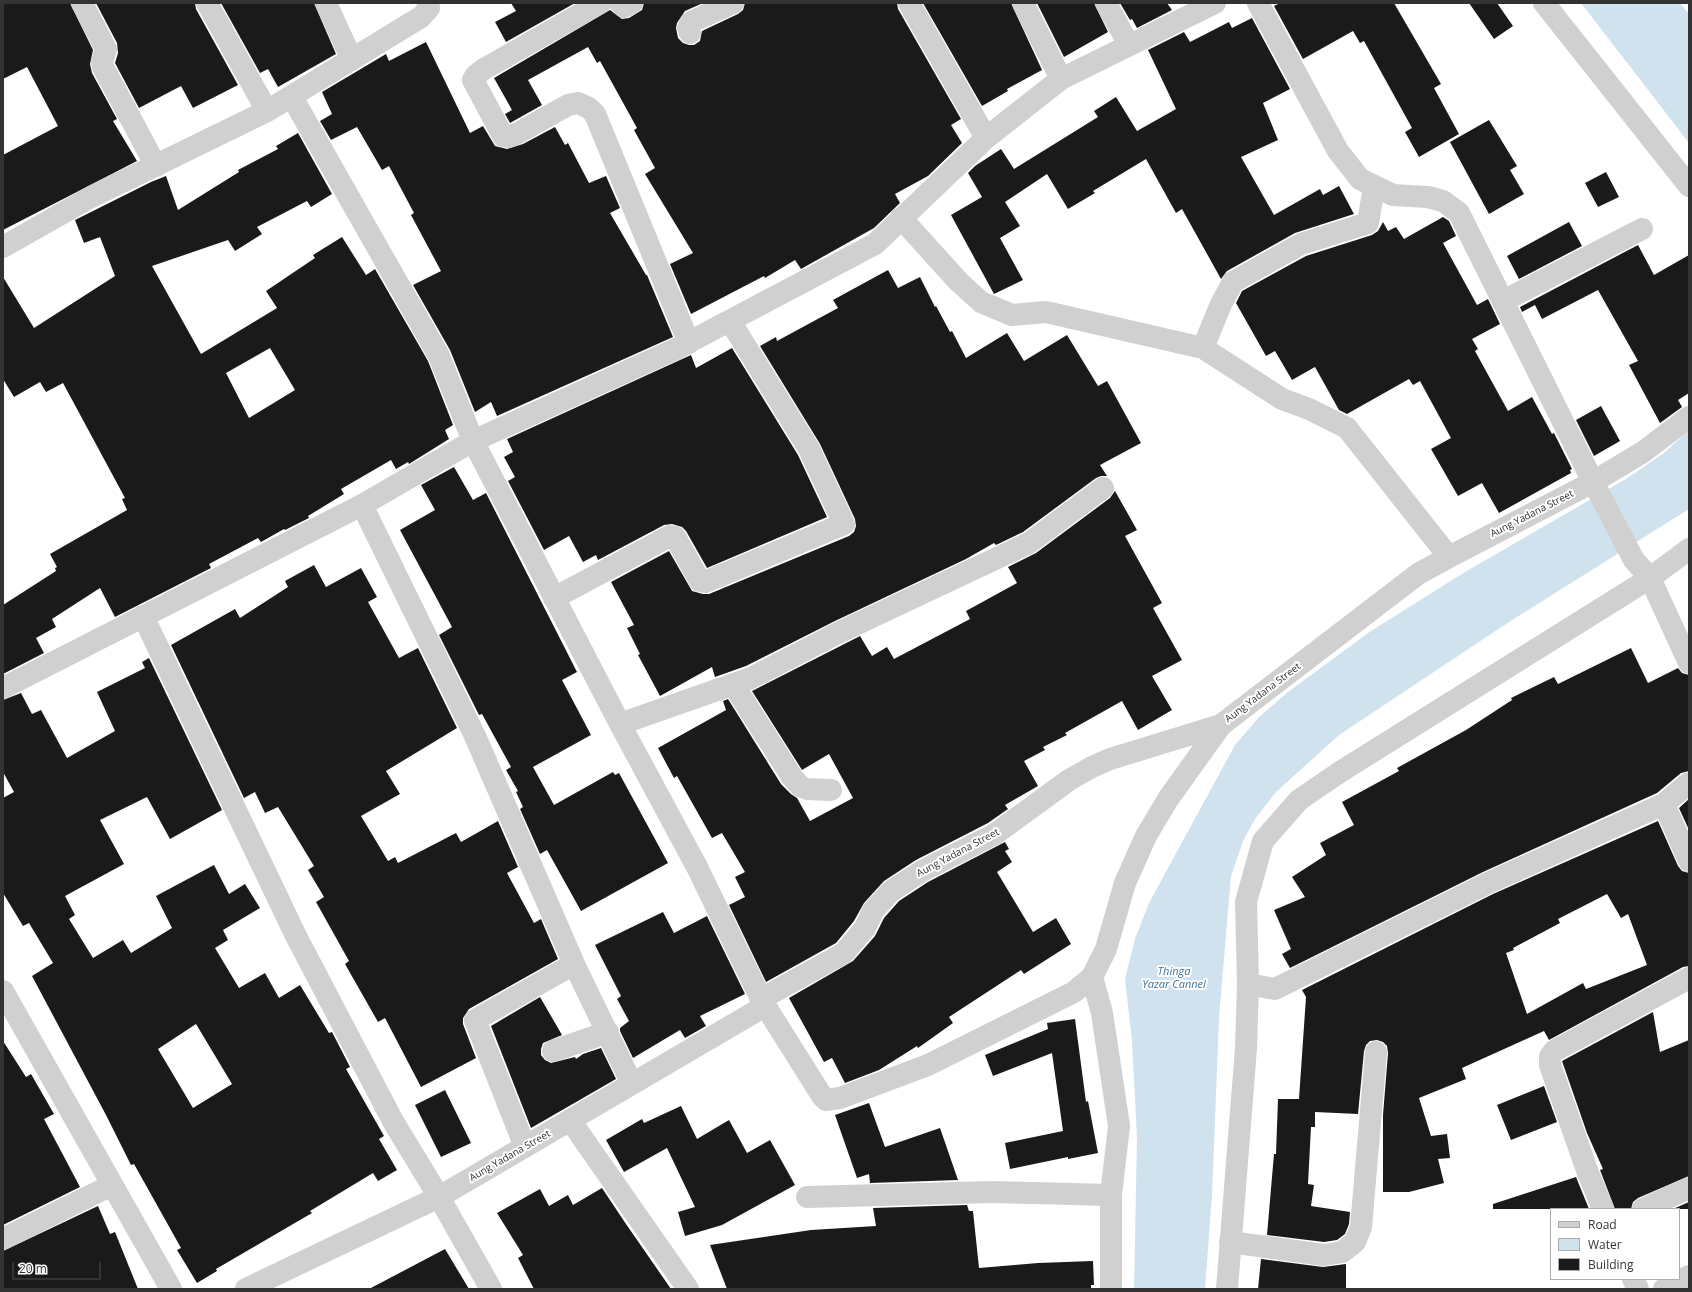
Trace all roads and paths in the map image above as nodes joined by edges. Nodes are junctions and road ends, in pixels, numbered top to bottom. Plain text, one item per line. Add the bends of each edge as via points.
1 (82, 3) edge
2 (207, 3) edge
3 (326, 3) edge
4 (428, 3) edge
5 (600, 3) edge
6 (620, 3) edge
7 (632, 3) edge
8 (733, 3) edge
9 (909, 3) edge
10 (1023, 3) edge
11 (1106, 3) edge
12 (1215, 3) edge
13 (1258, 3) edge
14 (1544, 3) edge
15 (690, 33) dead end
16 (1129, 45) junction
17 (352, 60) junction
18 (1061, 79) junction
19 (292, 97) junction
20 (267, 112) junction
21 (986, 138) junction
22 (156, 166) junction
23 (1374, 186) junction
24 (1689, 186) edge
25 (901, 218) junction
26 (1642, 229) dead end
27 (3, 247) edge
28 (1503, 301) junction
29 (730, 321) junction
30 (689, 342) junction
31 (1203, 348) junction
32 (1689, 417) edge
33 (473, 440) junction
34 (1595, 485) junction
35 (1103, 488) dead end
36 (362, 505) junction
37 (1689, 549) edge
38 (1449, 557) junction
39 (1650, 578) junction
40 (554, 598) junction
41 (143, 616) junction
42 (1689, 663) edge
43 (733, 684) junction
44 (3, 688) edge
45 (620, 724) junction
46 (1221, 724) junction
47 (1689, 783) edge
48 (831, 790) dead end
49 (1664, 804) junction
50 (1689, 861) edge
51 (574, 964) junction
52 (1092, 977) junction
53 (1689, 978) edge
54 (1248, 984) junction
55 (3, 991) edge
56 (763, 1002) junction
57 (608, 1032) junction
58 (553, 1051) dead end
59 (1376, 1052) dead end
60 (632, 1084) junction
61 (570, 1120) junction
62 (525, 1147) junction
63 (112, 1186) junction
64 (1689, 1188) edge
65 (1111, 1195) junction
66 (439, 1197) junction
67 (807, 1197) dead end
68 (1603, 1208) edge
69 (1645, 1208) edge
70 (3, 1239) edge
71 (1230, 1242) junction
72 (1689, 1276) edge
73 (1634, 1280) edge
74 (171, 1289) edge
75 (246, 1289) edge
76 (491, 1289) edge
77 (688, 1289) edge
78 (1111, 1289) edge
79 (1227, 1289) edge
80 (1638, 1289) edge
81 (1664, 1289) edge

1 - 22 street via 106,49 103,67
2 - 20 street
3 - 17 street
4 - 17 street via 429,8 421,17
5 - 30 street via 484,69 473,80 503,136 509,137 518,133 568,105 578,103 595,114
6 - 7 street via 624,7
8 - 15 street via 691,22 688,28
9 - 21 street
10 - 18 street
11 - 16 street
12 - 16 street
13 - 23 street via 1338,151 1360,179
14 - 24 street
16 - 18 street
17 - 19 street
18 - 21 street
19 - 20 street
19 - 33 street via 439,356
20 - 22 street
21 - 25 street
22 - 27 street via 91,197
23 - 28 street via 1393,195 1428,197 1443,201 1459,214
23 - 31 street via 1368,223 1301,244 1233,282
25 - 29 street via 875,244
25 - 31 street via 958,281 981,302 1012,315 1046,312
26 - 28 street
28 - 34 street
29 - 30 street
29 - 40 street via 809,449 844,524 710,582 700,581 675,538 670,536
30 - 33 street
31 - 38 street via 1282,399 1347,428
32 - 34 street, Aung Yadana Street
33 - 36 street
33 - 40 street
34 - 38 street, Aung Yadana Street
34 - 39 street via 1634,560
35 - 43 street via 1029,543 840,632 751,678
36 - 41 street
36 - 51 street via 474,736
37 - 39 street
38 - 46 street, Aung Yadana Street via 1418,574
39 - 42 street
39 - 54 street via 1299,800 1263,841 1246,902
40 - 45 street
41 - 44 street
41 - 66 street via 296,936 394,1123
43 - 45 street
43 - 48 street via 800,786 807,789
45 - 56 street via 697,867
46 - 52 street via 1168,799 1146,836 1125,883 1106,949
46 - 56 street, Aung Yadana Street via 1110,759 1069,780 995,834 922,871 891,891 873,911 866,928 844,953
47 - 49 street
49 - 50 street
49 - 54 street via 1488,882 1275,989
51 - 57 street
51 - 62 street via 475,1020
52 - 56 street via 1074,992 928,1065 832,1100 826,1100 822,1096
52 - 65 street via 1102,1013 1119,1126
53 - 68 street via 1554,1051 1550,1056 1550,1065
54 - 71 street via 1246,1048
55 - 63 street
56 - 60 street, Aung Yadana Street
57 - 58 street
57 - 60 street
59 - 71 street via 1362,1227 1355,1242 1342,1252 1324,1256
60 - 61 street, Aung Yadana Street
61 - 62 street, Aung Yadana Street
61 - 77 street
62 - 66 street, Aung Yadana Street
63 - 70 street
63 - 74 street
64 - 69 street
65 - 67 street via 993,1192
65 - 78 street
66 - 75 street, Aung Yadana Street
66 - 76 street
71 - 79 street
72 - 81 street
73 - 80 street

